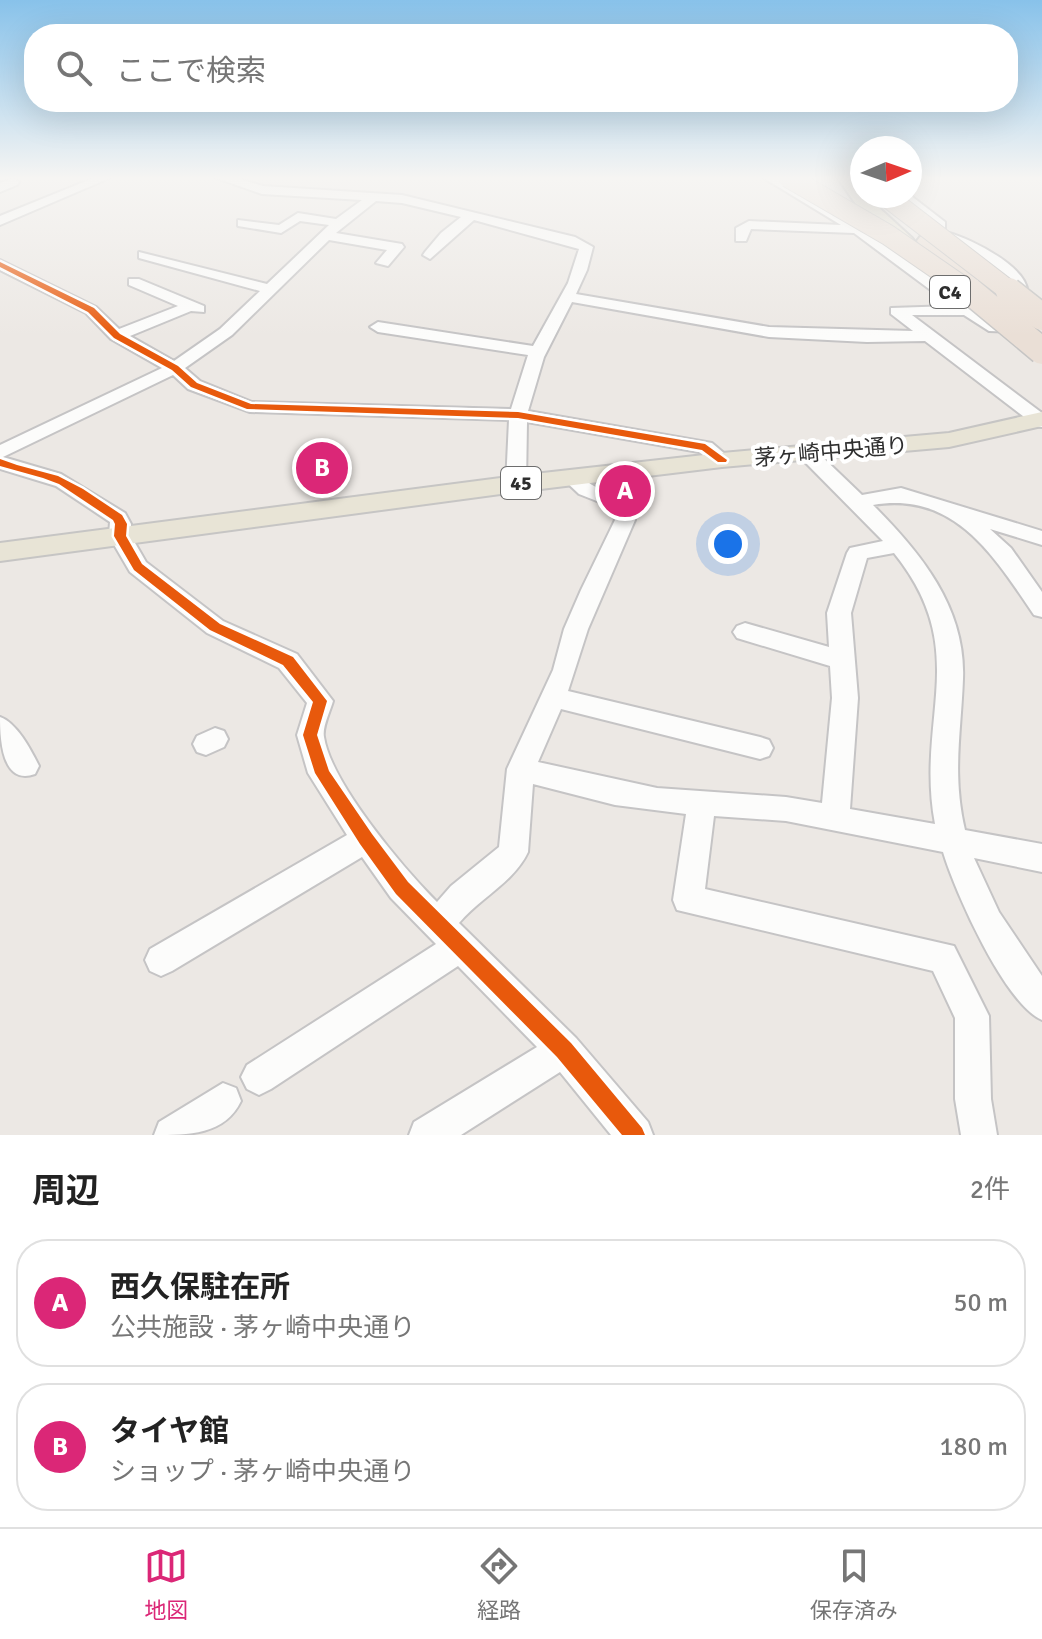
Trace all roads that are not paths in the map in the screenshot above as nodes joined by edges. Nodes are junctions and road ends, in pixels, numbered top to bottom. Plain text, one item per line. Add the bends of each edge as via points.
1 (333, 230) edge
2 (454, 230) edge
3 (529, 230) edge
4 (743, 230) edge
5 (861, 230) edge
6 (873, 230) edge
7 (882, 230) edge
8 (896, 230) edge
9 (898, 230) edge
10 (899, 230) edge
11 (911, 230) edge
12 (928, 230) edge
13 (947, 230) edge
14 (327, 236) junction
15 (741, 238) dead end
16 (928, 252) junction
17 (144, 255) dead end
18 (430, 255) dead end
19 (973, 257) dead end
20 (383, 263) dead end
21 (0, 264) edge
22 (134, 282) dead end
23 (269, 289) junction
24 (567, 297) junction
25 (1018, 309) junction
26 (970, 310) junction
27 (1042, 310) edge
28 (1042, 317) edge
29 (378, 327) dead end
30 (1042, 333) edge
31 (117, 336) junction
32 (927, 336) junction
33 (1042, 349) edge
34 (538, 352) junction
35 (175, 368) junction
36 (1042, 373) edge
37 (518, 415) junction
38 (1041, 420) edge
39 (0, 452) edge
40 (807, 453) junction
41 (722, 460) junction
42 (0, 462) edge
43 (572, 478) junction
44 (516, 484) junction
45 (856, 502) junction
46 (959, 511) junction
47 (120, 536) junction
48 (1042, 538) edge
49 (897, 545) junction
50 (0, 552) edge
51 (1042, 609) edge
52 (745, 631) dead end
53 (841, 660) junction
54 (553, 697) junction
55 (0, 728) edge
56 (760, 748) dead end
57 (25, 766) dead end
58 (521, 769) junction
59 (702, 802) junction
60 (835, 818) junction
61 (366, 839) junction
62 (955, 842) junction
63 (1042, 858) edge
64 (450, 935) junction
65 (161, 960) dead end
66 (1042, 1003) edge
67 (564, 1050) junction
68 (259, 1077) dead end
69 (223, 1101) dead end
70 (172, 1135) edge
71 (427, 1135) edge
72 (635, 1135) edge
73 (979, 1135) edge

1 - 14 street
2 - 18 street
3 - 24 street via 586,247
4 - 15 street
5 - 36 highway, C4, bridge via 952,294
6 - 16 highway
7 - 33 highway, C4, bridge
8 - 16 highway
9 - 16 main road
10 - 30 highway, C4
11 - 16 main road
12 - 28 highway, C4, bridge
13 - 16 street
14 - 20 street via 397,247
14 - 23 street
16 - 25 highway
16 - 26 street
17 - 23 street
19 - 25 street
21 - 31 street via 91,310
22 - 31 street via 194,309
23 - 35 street via 226,332
24 - 32 street via 769,332
24 - 34 street
25 - 26 street via 992,327
25 - 27 street
25 - 30 main road
25 - 33 main road
26 - 32 street via 896,311
29 - 34 street
31 - 35 street
32 - 38 street
34 - 37 street
35 - 37 street via 194,385 250,407
35 - 39 street
37 - 41 street via 705,447
37 - 44 street
38 - 40 main road, 茅ヶ崎中央通り / 45 via 949,440
40 - 41 main road, 茅ヶ崎中央通り / 45
40 - 45 street
41 - 43 main road, 茅ヶ崎中央通り / 45
42 - 47 street via 51,477 84,494 118,518
43 - 44 main road, 茅ヶ崎中央通り / 45
43 - 54 street via 585,490 621,503 626,514 586,603
44 - 47 main road, 茅ヶ崎中央通り / 45
45 - 46 street via 901,494
45 - 49 street
46 - 48 street
46 - 51 street via 1003,553
47 - 50 main road, 茅ヶ崎中央通り / 45
47 - 61 street via 138,567 215,627 288,661 320,701 310,735 322,773
49 - 53 street via 858,553 839,613
49 - 62 street via 932,592 951,648 953,681 942,764 944,802
52 - 53 street
53 - 60 street via 845,698
54 - 56 street
54 - 58 street
55 - 57 street
58 - 59 street via 615,793
58 - 64 street via 513,852 462,896
59 - 60 street
59 - 73 street via 688,900 943,957 972,1016
60 - 62 street
61 - 64 street via 402,888
61 - 65 street
62 - 63 street
62 - 66 street via 994,931
64 - 67 street
64 - 68 street
67 - 71 street
67 - 72 street
69 - 70 street

